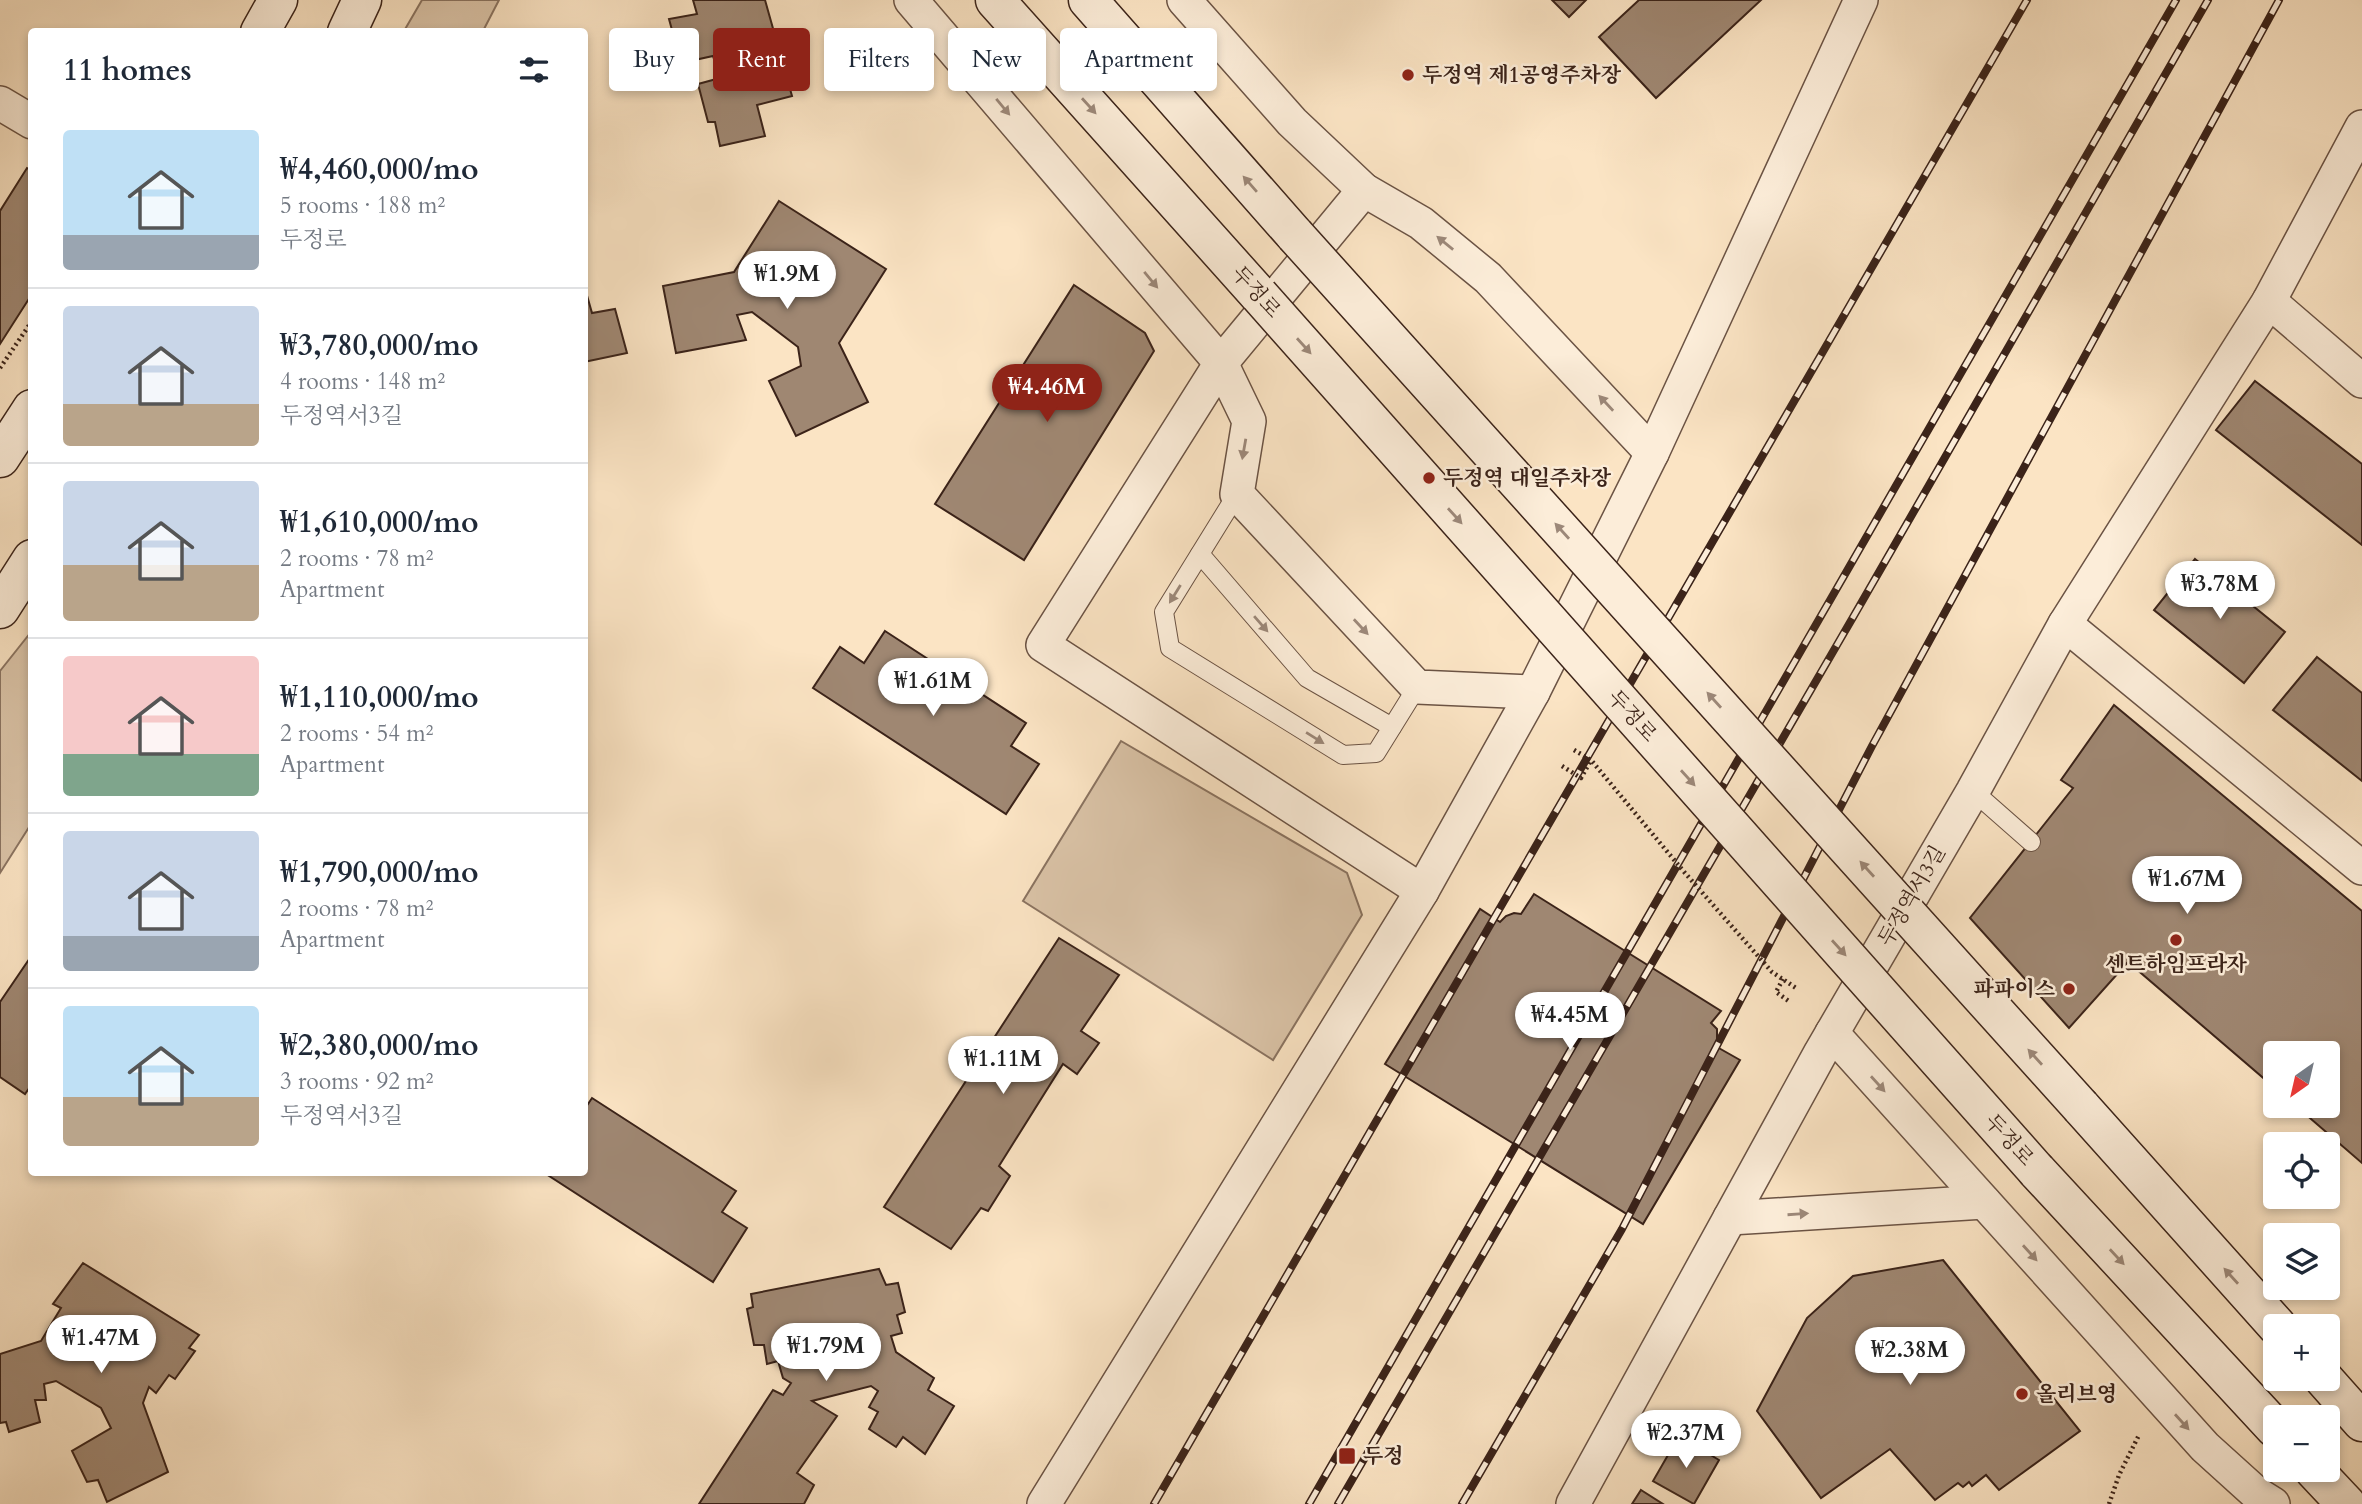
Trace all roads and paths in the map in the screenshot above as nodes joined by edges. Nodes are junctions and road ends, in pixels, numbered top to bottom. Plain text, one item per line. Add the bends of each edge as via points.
1 (278, 0) edge
2 (362, 0) edge
3 (911, 0) edge
4 (995, 0) edge
5 (1088, 0) edge
6 (1184, 0) edge
7 (1861, 0) edge
8 (262, 28) edge
9 (349, 28) edge
10 (0, 103) edge
11 (28, 120) edge
12 (2362, 127) edge
13 (1364, 190) junction
14 (2269, 301) junction
15 (28, 327) edge
16 (1221, 363) junction
17 (0, 368) edge
18 (2362, 381) edge
19 (28, 415) edge
20 (1652, 453) junction
21 (0, 458) edge
22 (1237, 494) junction
23 (1200, 554) junction
24 (28, 565) edge
25 (0, 609) edge
26 (2064, 624) junction
27 (1417, 687) junction
28 (1533, 692) junction
29 (1392, 727) junction
30 (1574, 750) dead end
31 (1591, 760) junction
32 (1562, 766) dead end
33 (1973, 791) junction
34 (2031, 842) dead end
35 (2362, 868) edge
36 (1422, 891) junction
37 (1783, 979) junction
38 (1796, 988) dead end
39 (1790, 1002) dead end
40 (1832, 1033) junction
41 (1984, 1202) junction
42 (1730, 1219) junction
43 (2266, 1314) edge
44 (2335, 1391) edge
45 (2263, 1414) edge
46 (2362, 1422) edge
47 (2146, 1425) dead end
48 (2325, 1482) edge
49 (1044, 1504) edge
50 (1573, 1504) edge
51 (2109, 1504) edge
52 (2273, 1504) edge
53 (2346, 1504) edge

1 - 8 street
2 - 9 street
3 -> 16 street
4 -> 45 street, 두정로, bridge via 2037,1171
43 -> 5 street, bridge
6 - 13 street via 1292,122
7 - 20 street
10 - 11 street
12 - 14 street, 두정역서3길
13 - 16 street
20 -> 13 street via 1488,278 1421,223
14 - 18 street
14 - 26 street, 두정역서3길
15 - 17 path
16 -> 22 street via 1249,421
16 - 36 street via 1043,645
19 - 21 street
20 - 28 street
22 - 23 lane
22 -> 27 street
23 -> 29 lane via 1307,678
23 -> 29 lane via 1164,612 1170,649 1343,755 1376,752
24 - 25 street
26 - 33 street, 두정역서3길
26 - 35 street
27 - 28 street
27 - 29 lane
28 - 36 street
30 - 31 path, bridge
31 - 32 path, bridge via 1581,778
31 - 37 path, bridge via 1685,873
33 - 34 lane
33 - 40 street, 두정역서3길
36 - 49 street
37 - 38 path, bridge
37 - 39 path via 1776,992
40 -> 41 street
40 - 42 street, 두정역서3길
42 -> 41 street
41 -> 52 street via 2205,1447
42 - 50 street, 두정역서3길
44 - 46 street
47 - 51 path
48 - 53 street

